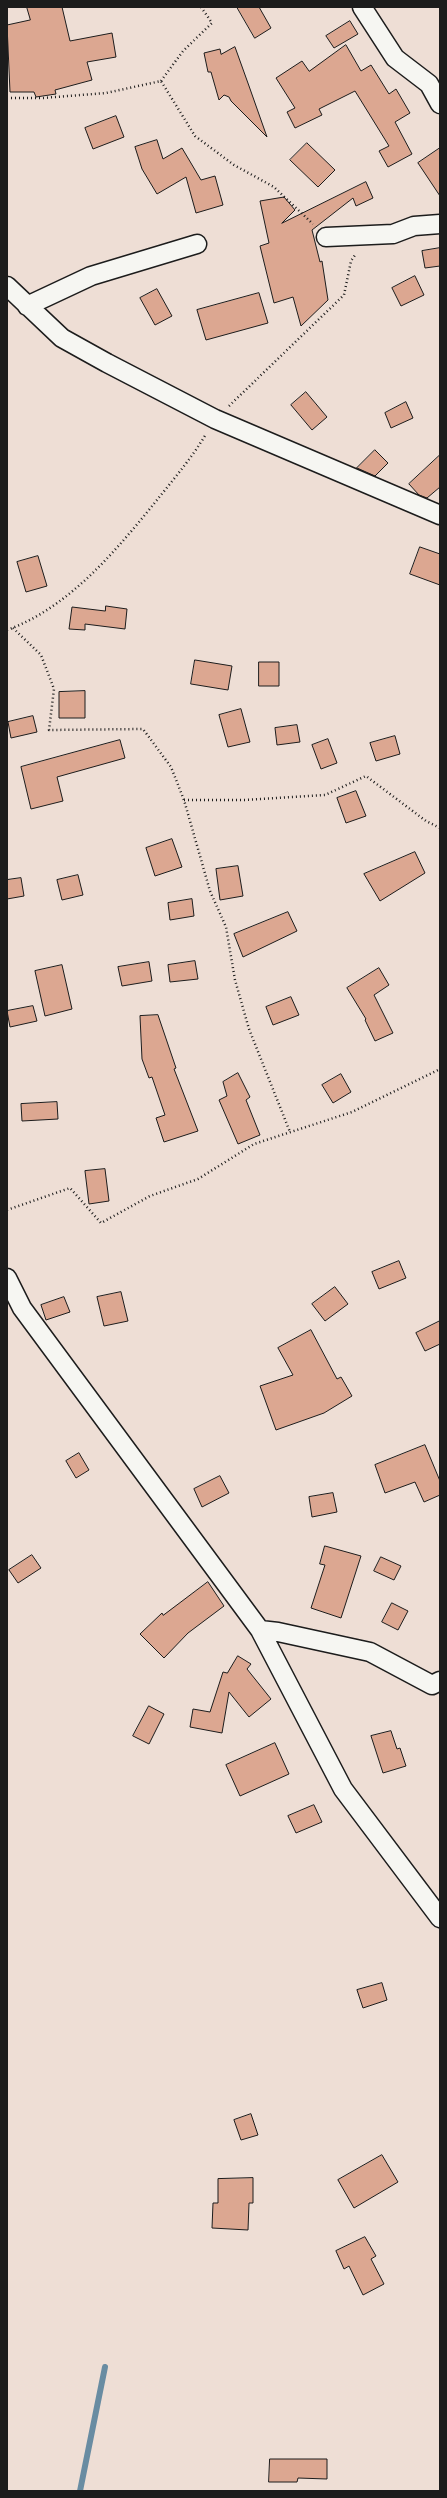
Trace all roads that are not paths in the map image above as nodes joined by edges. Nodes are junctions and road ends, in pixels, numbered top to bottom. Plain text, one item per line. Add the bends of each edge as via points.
1 (362, 7) edge
2 (440, 104) edge
3 (440, 224) edge
4 (326, 237) road end
5 (197, 244) dead end
6 (7, 286) edge
7 (27, 306) junction
8 (440, 515) edge
9 (7, 1278) edge
10 (260, 1630) junction
11 (440, 1681) edge
12 (440, 1918) edge

1 - 2 street via 395,58 429,84
3 - 4 street via 414,226 393,234
5 - 7 street via 91,276
6 - 7 street
7 - 8 street via 62,338 215,419
9 - 10 street via 22,1308
10 - 11 street via 370,1652 432,1685
10 - 12 street via 343,1789

